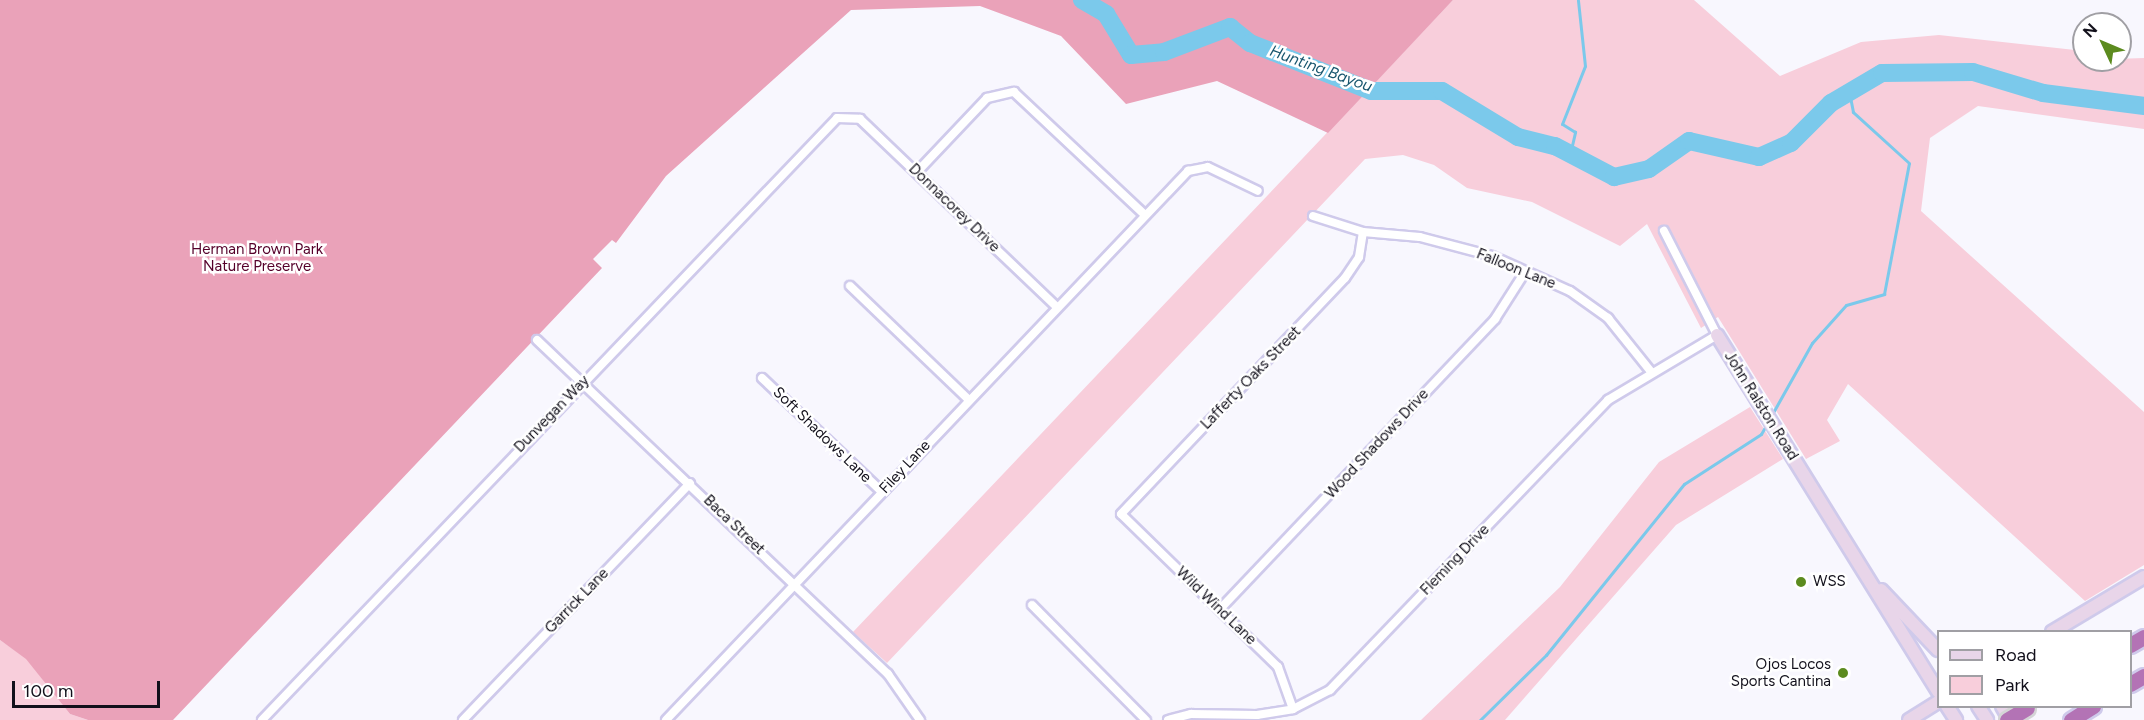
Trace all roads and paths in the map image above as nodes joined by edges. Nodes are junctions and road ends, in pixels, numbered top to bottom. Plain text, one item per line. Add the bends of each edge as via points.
1 (846, 116) joint
2 (917, 172) junction
3 (1258, 191) dead end
4 (1145, 215) junction
5 (1313, 216) dead end
6 (1664, 231) dead end
7 (1363, 232) junction
8 (1525, 272) junction
9 (850, 286) dead end
10 (1057, 308) junction
11 (1718, 335) junction
12 (537, 340) dead end
13 (1652, 373) junction
14 (762, 378) dead end
15 (583, 381) junction
16 (969, 400) junction
17 (690, 483) junction
18 (882, 492) junction
19 (1121, 514) joint
20 (1869, 576) junction
21 (2144, 577) edge
22 (795, 584) junction
23 (1032, 605) dead end
24 (1220, 609) junction
25 (2055, 630) edge
26 (1937, 649) edge
27 (1937, 690) edge
28 (1937, 703) edge
29 (2027, 708) edge
30 (2090, 708) edge
31 (1293, 709) junction
32 (262, 720) edge
33 (464, 720) edge
34 (666, 720) edge
35 (920, 720) edge
36 (1146, 720) edge
37 (1168, 720) edge
38 (1909, 720) edge
39 (2009, 720) edge
40 (2071, 720) edge

1 - 2 street, Donnacorey Drive via 860,120
1 - 15 street, Dunvegan Way via 830,122
2 - 4 street via 987,98 1014,92
2 - 10 street, Donnacorey Drive
3 - 4 street, Filey Lane via 1208,167 1195,167
4 - 10 street, Filey Lane
5 - 7 street, Falloon Lane
6 - 11 street, John Ralston Road
7 - 8 street, Falloon Lane via 1420,237 1492,256
7 - 19 street, Lafferty Oaks Street via 1359,257 1345,278
8 - 13 street, Falloon Lane via 1570,291 1608,318
8 - 24 street, Wood Shadows Drive via 1495,319
9 - 16 street
10 - 16 street, Filey Lane
11 - 13 street, Fleming Drive
11 - 20 street, John Ralston Road
12 - 15 street, Baca Street
13 - 31 street, Fleming Drive via 1608,400 1330,690
14 - 18 street, Soft Shadows Lane
15 - 17 street, Baca Street
15 - 32 street, Dunvegan Way
16 - 18 street, Filey Lane
17 - 22 street, Baca Street
17 - 33 street, Garrick Lane
18 - 22 street, Filey Lane
19 - 24 street, Wild Wind Lane
20 - 26 street, John Ralston Road
20 - 27 street, John Ralston Road
21 - 25 street
22 - 34 street, Filey Lane
22 - 35 street, Baca Street via 888,674
23 - 36 street
24 - 31 street, Wild Wind Lane via 1278,667
28 - 38 street
29 - 39 highway, bridge
30 - 40 highway
31 - 37 street, Fleming Drive via 1257,715 1191,714

